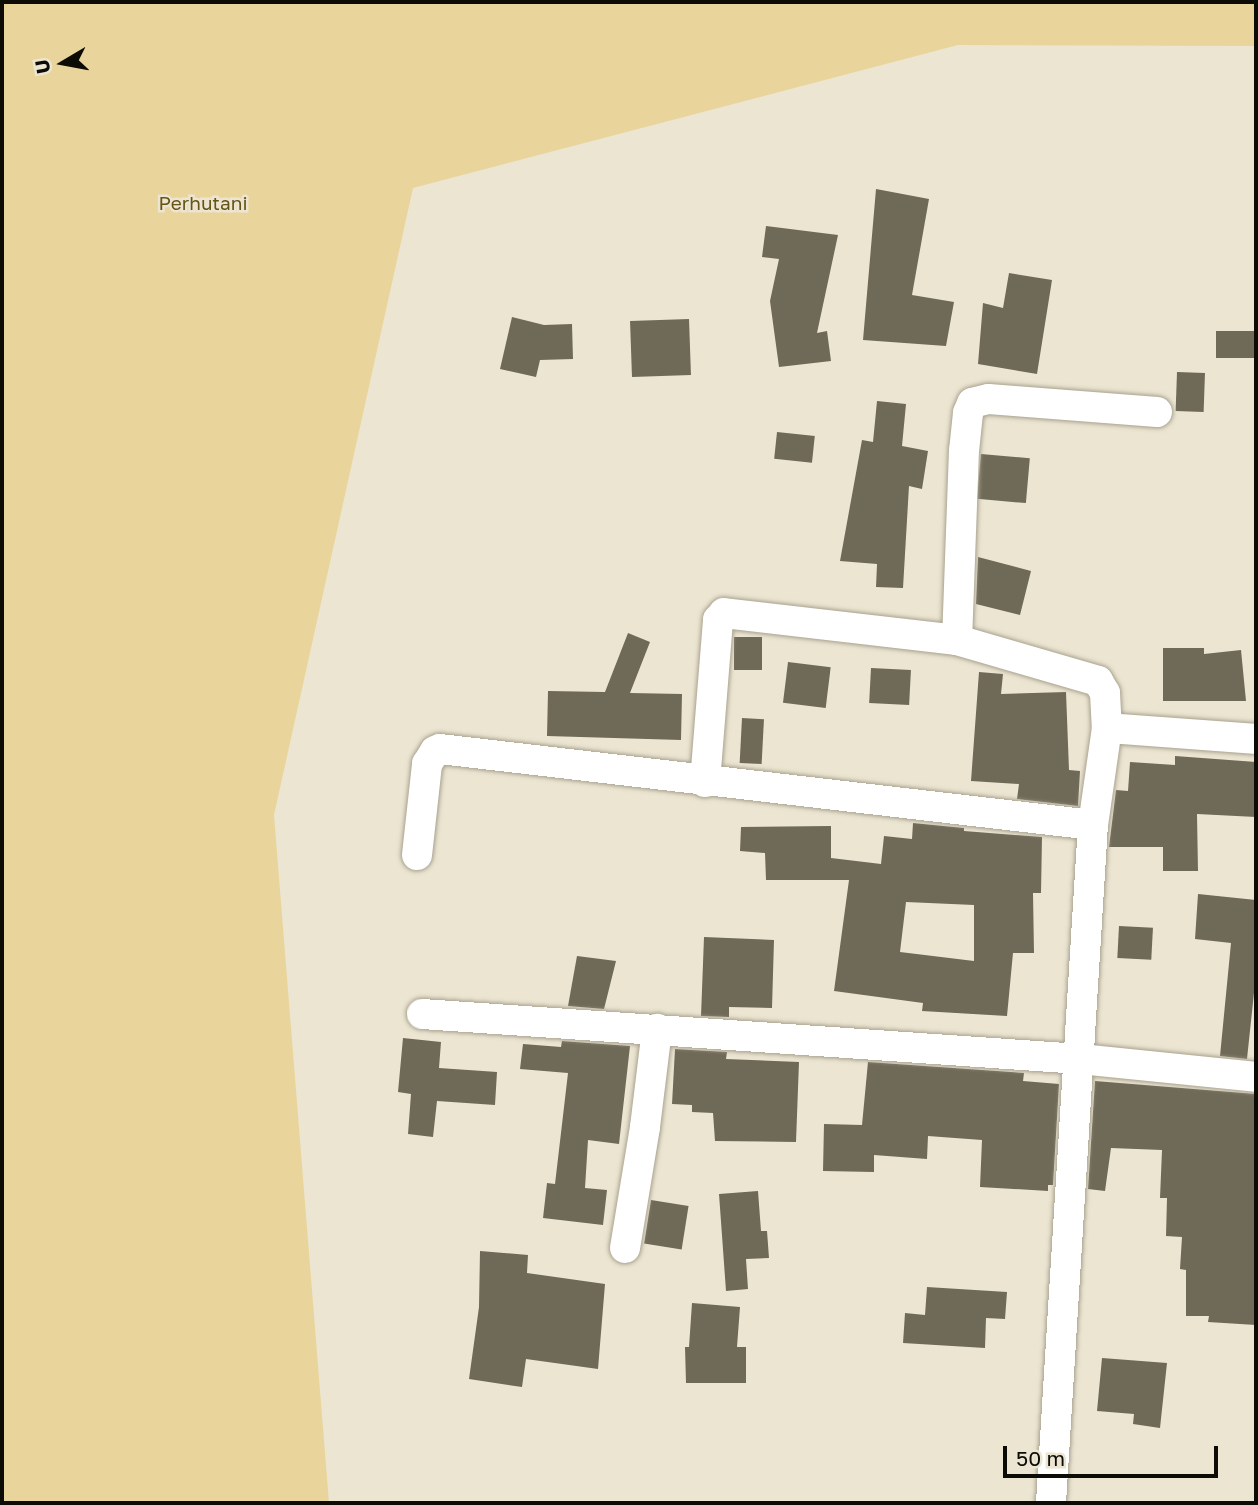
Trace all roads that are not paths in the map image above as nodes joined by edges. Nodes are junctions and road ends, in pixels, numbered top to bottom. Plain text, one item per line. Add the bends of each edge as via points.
1 (1157, 412) dead end
2 (957, 640) junction
3 (1107, 727) junction
4 (1256, 739) edge
5 (705, 782) junction
6 (1093, 825) junction
7 (417, 855) dead end
8 (422, 1014) dead end
9 (657, 1029) junction
10 (1080, 1059) junction
11 (1256, 1077) edge
12 (625, 1248) dead end
13 (1051, 1503) edge

1 - 2 street via 988,398 972,403 964,450
2 - 3 street via 1098,681 1105,693
2 - 5 street via 724,613 718,620
3 - 4 street
3 - 6 street
5 - 6 street
5 - 7 street via 440,749 427,764
6 - 10 street
8 - 9 street
9 - 10 street
9 - 12 street
10 - 11 street
10 - 13 street

